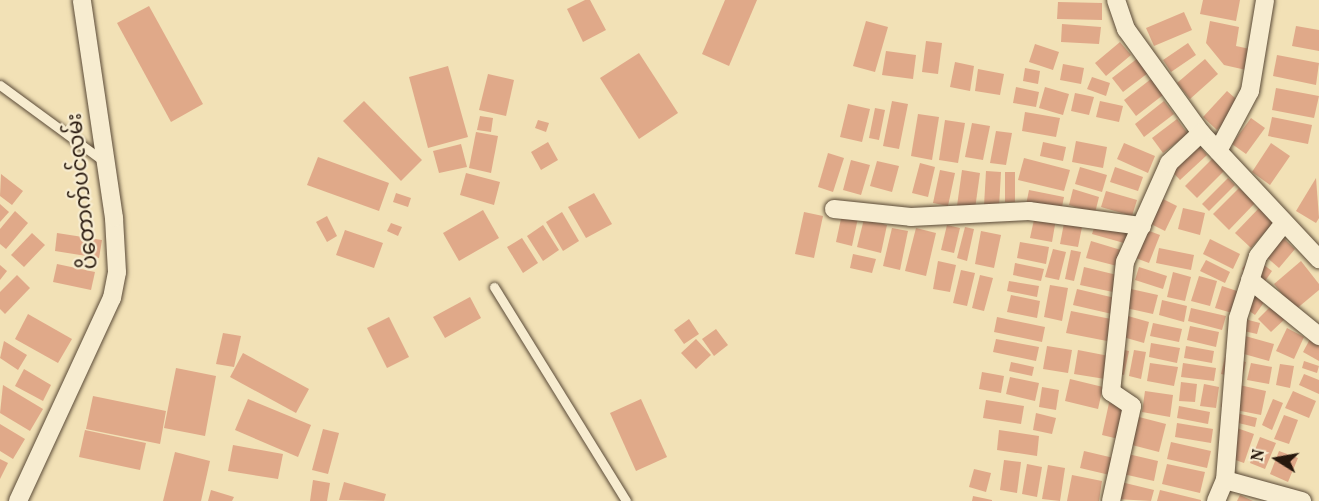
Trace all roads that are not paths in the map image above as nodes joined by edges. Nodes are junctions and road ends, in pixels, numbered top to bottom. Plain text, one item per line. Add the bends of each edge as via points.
1 (81, 0) edge
2 (1116, 0) edge
3 (1265, 0) edge
4 (0, 85) edge
5 (1201, 133) junction
6 (1218, 151) junction
7 (107, 164) junction
8 (834, 208) dead end
9 (1284, 222) junction
10 (1142, 226) junction
11 (1319, 260) edge
12 (1250, 280) junction
13 (494, 287) dead end
14 (1319, 336) edge
15 (1225, 480) junction
16 (18, 501) edge
17 (626, 501) edge
18 (1111, 501) edge
19 (1216, 501) edge
20 (1302, 501) edge

1 - 7 street, ပိတောက်ပင်လမ်း
2 - 5 street via 1126,29
3 - 6 street via 1250,91
4 - 7 lane
5 - 6 street
5 - 10 street via 1169,163
6 - 9 street
7 - 16 street, ပိတောက်ပင်လမ်း via 117,272 112,298
8 - 10 street via 911,217 1029,212
9 - 11 street
9 - 12 street via 1258,256
10 - 18 street via 1125,262 1111,392 1132,406
12 - 14 street
12 - 15 street via 1238,318
13 - 17 lane
15 - 19 street
15 - 20 street

